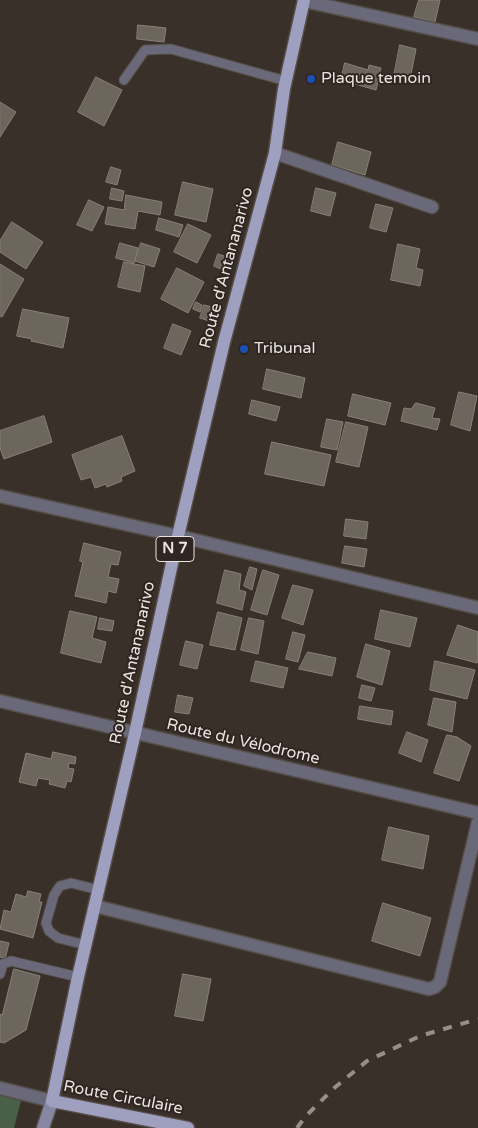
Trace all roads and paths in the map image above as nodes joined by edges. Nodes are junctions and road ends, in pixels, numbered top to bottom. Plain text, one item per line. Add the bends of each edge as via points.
1 (304, 1) edge
2 (478, 39) edge
3 (124, 80) dead end
4 (286, 81) junction
5 (275, 153) junction
6 (432, 207) dead end
7 (0, 496) edge
8 (178, 536) junction
9 (478, 608) edge
10 (0, 701) edge
11 (135, 733) junction
12 (478, 813) edge
13 (478, 822) edge
14 (99, 890) junction
15 (95, 906) junction
16 (86, 945) junction
17 (0, 974) edge
18 (78, 977) junction
19 (0, 1088) edge
20 (52, 1101) junction
21 (43, 1128) edge
22 (188, 1128) edge

1 - 2 street
1 - 4 main road, Route d'Antananarivo / N 7
3 - 4 lane via 145,50 171,49
4 - 5 main road, Route d'Antananarivo / N 7
5 - 6 street
5 - 8 main road, Route d'Antananarivo / N 7 via 224,342
7 - 8 street
8 - 9 street
8 - 11 main road, Route d'Antananarivo / N 7
10 - 11 street, Route du Vélodrome
11 - 12 street, Route du Vélodrome
11 - 14 main road, Route d'Antananarivo / N 7
13 - 15 street via 440,982 429,989
14 - 15 main road, Route d'Antananarivo / N 7
14 - 16 lane via 71,883 60,886 46,923 58,938
15 - 16 main road, Route d'Antananarivo / N 7
16 - 18 main road, Route d'Antananarivo / N 7
17 - 18 lane via 3,964 11,961
18 - 20 main road, Route d'Antananarivo / N 7
19 - 20 street
20 - 21 main road, Route d'Antananarivo
20 - 22 main road, Route Circulaire

